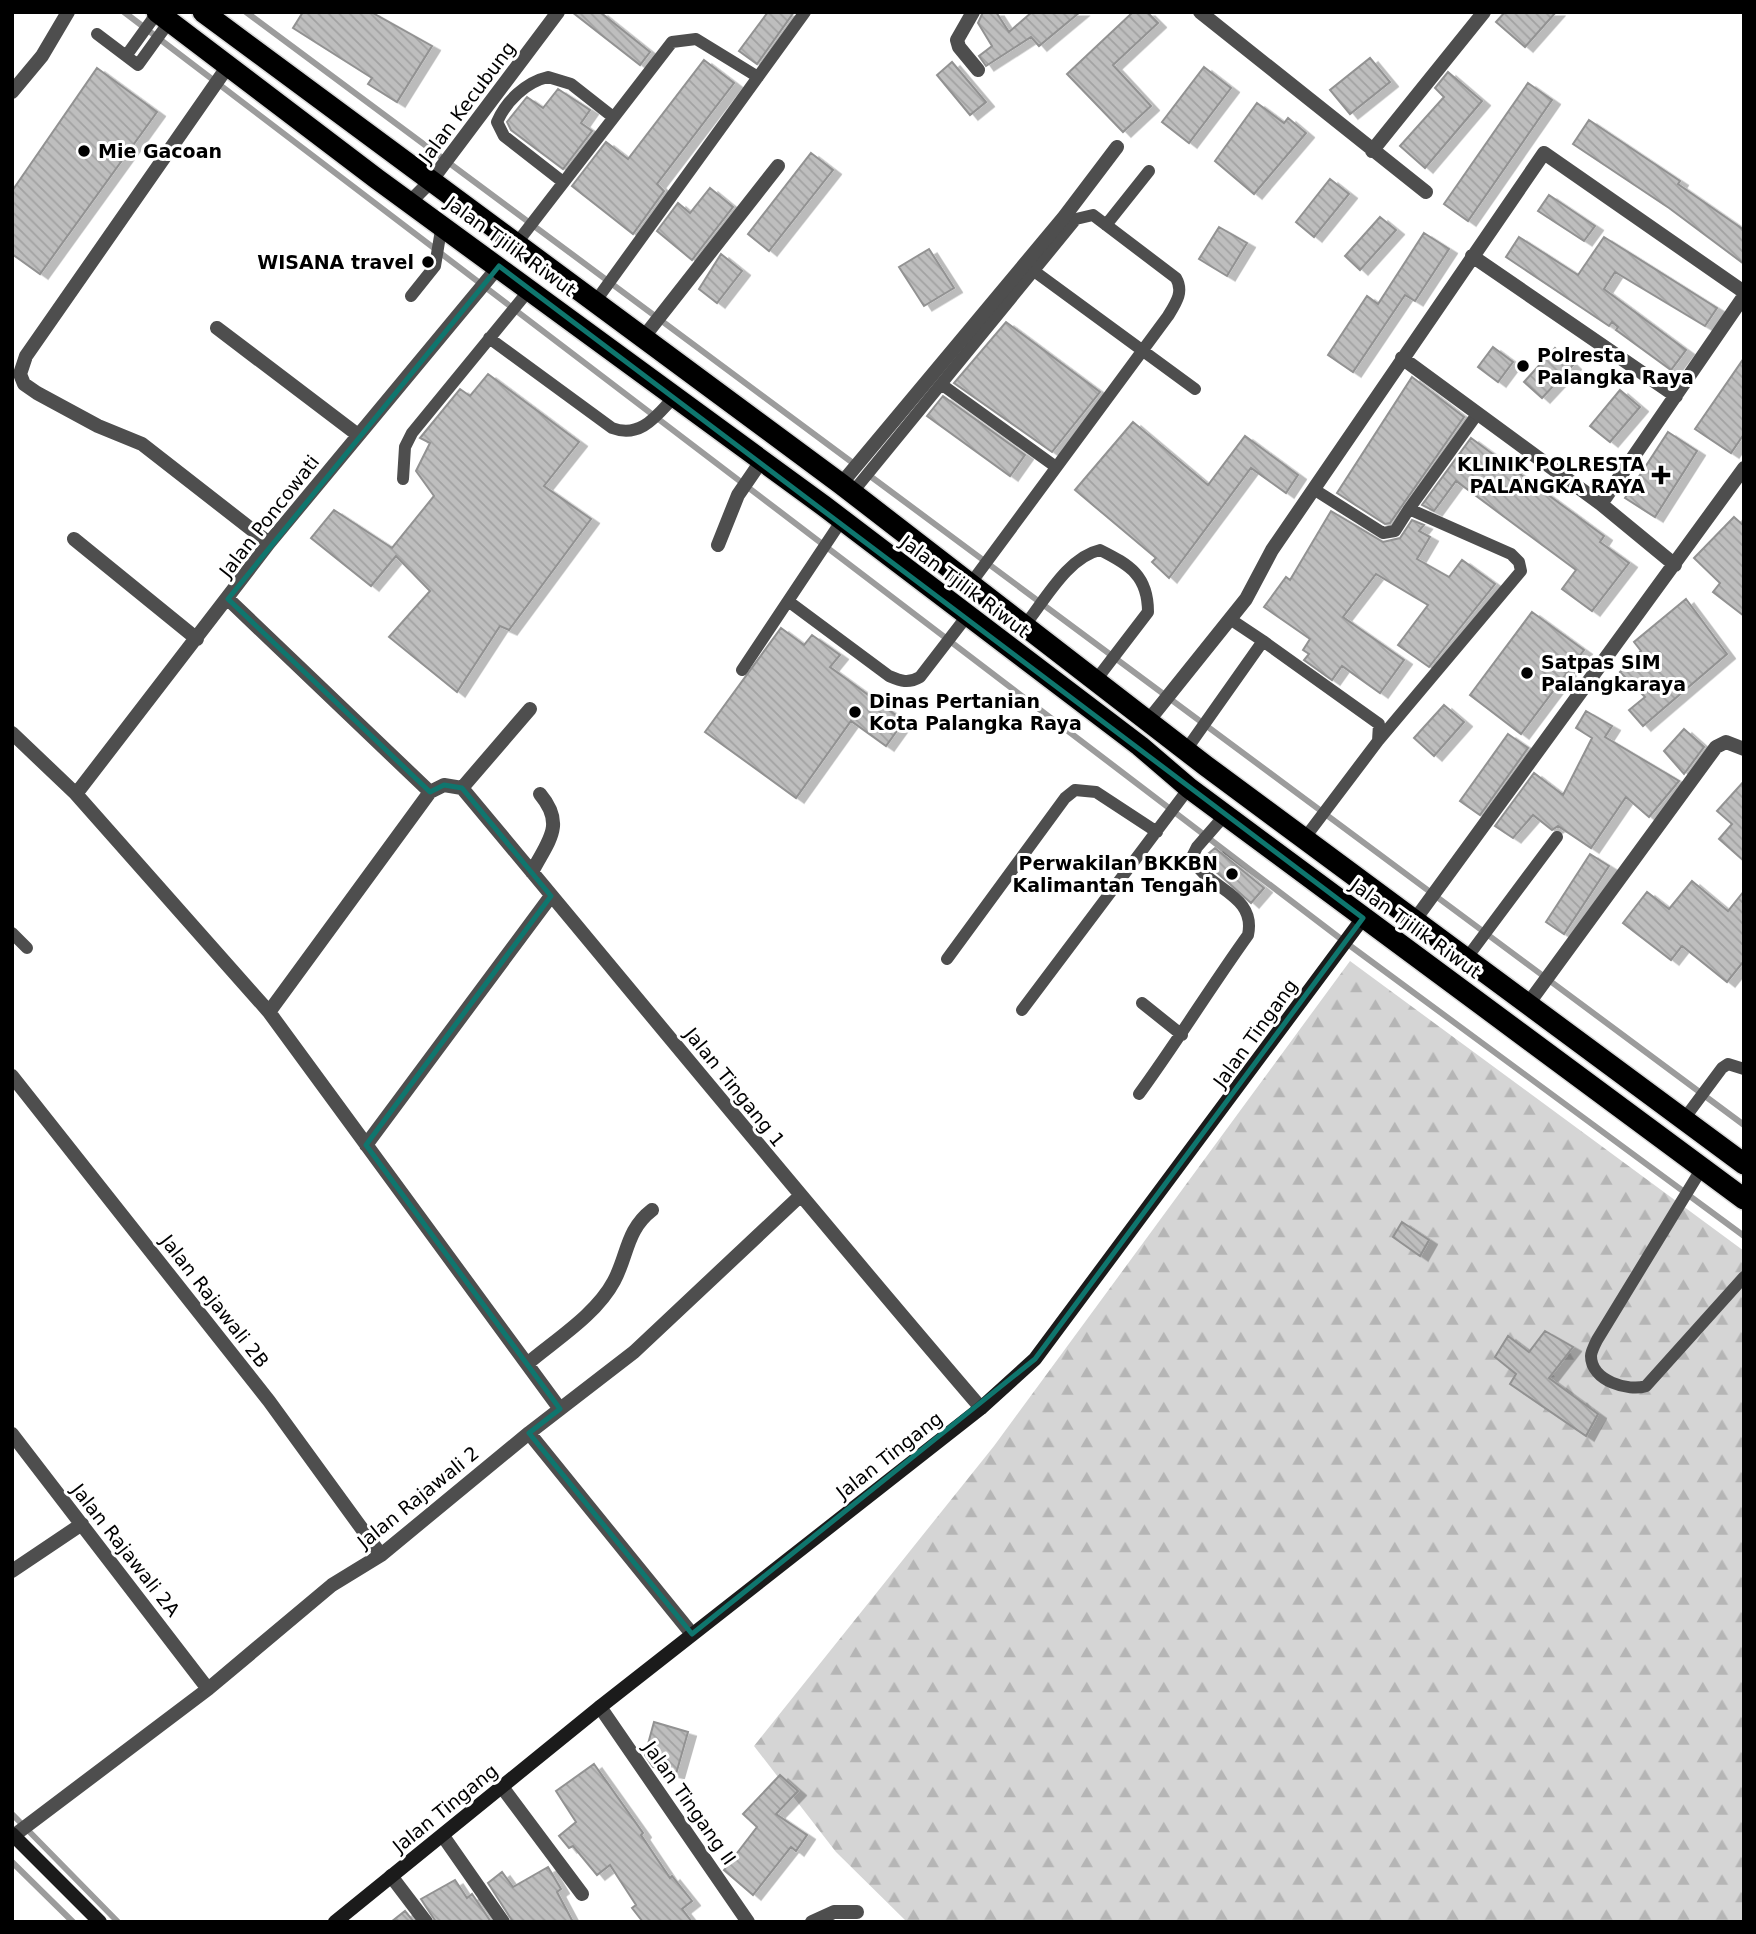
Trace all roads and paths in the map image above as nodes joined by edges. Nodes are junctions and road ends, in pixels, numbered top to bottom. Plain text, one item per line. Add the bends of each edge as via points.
1 (68, 12) edge
2 (203, 12) edge
3 (558, 12) edge
4 (805, 12) edge
5 (973, 12) edge
6 (1200, 12) edge
7 (1484, 12) edge
8 (161, 15) edge
9 (97, 34) dead end
10 (127, 56) junction
11 (228, 66) junction
12 (978, 70) dead end
13 (758, 77) junction
14 (12, 92) edge
15 (613, 117) junction
16 (1117, 147) dead end
17 (1372, 150) junction
18 (778, 166) dead end
19 (1149, 171) dead end
20 (431, 181) junction
21 (563, 182) junction
22 (1426, 192) dead end
23 (410, 202) junction
24 (442, 224) junction
25 (1106, 225) junction
26 (516, 244) junction
27 (1472, 256) junction
28 (499, 266) junction
29 (1034, 271) junction
30 (530, 289) junction
31 (1744, 294) edge
32 (411, 296) dead end
33 (595, 302) junction
34 (217, 328) dead end
35 (489, 338) junction
36 (643, 338) junction
37 (1144, 349) junction
38 (1402, 358) junction
39 (941, 384) junction
40 (1195, 389) dead end
41 (675, 396) junction
42 (1676, 396) junction
43 (1478, 413) junction
44 (358, 435) junction
45 (762, 460) junction
46 (1056, 467) junction
47 (1744, 468) edge
48 (403, 479) dead end
49 (847, 488) junction
50 (1315, 490) junction
51 (1601, 504) junction
52 (1409, 509) junction
53 (842, 520) junction
54 (74, 538) dead end
55 (269, 543) junction
56 (718, 545) dead end
57 (1675, 565) junction
58 (971, 583) junction
59 (228, 599) junction
60 (789, 601) junction
61 (967, 616) junction
62 (1230, 619) junction
63 (1025, 625) junction
64 (197, 639) junction
65 (1263, 641) junction
66 (741, 670) dead end
67 (1096, 680) junction
68 (530, 709) dead end
69 (1153, 724) junction
70 (12, 733) edge
71 (1378, 741) junction
72 (1140, 746) junction
73 (1744, 749) edge
74 (1186, 750) junction
75 (462, 788) junction
76 (1189, 788) junction
77 (430, 792) junction
78 (76, 794) junction
79 (540, 794) dead end
80 (1225, 815) junction
81 (1157, 832) junction
82 (1557, 837) dead end
83 (1304, 839) junction
84 (532, 872) junction
85 (551, 896) junction
86 (1363, 918) junction
87 (1414, 921) junction
88 (12, 933) edge
89 (27, 948) dead end
90 (947, 959) dead end
91 (1466, 959) junction
92 (1142, 1003) dead end
93 (1528, 1004) junction
94 (1022, 1010) dead end
95 (269, 1012) junction
96 (1182, 1035) junction
97 (1744, 1069) edge
98 (12, 1076) edge
99 (1139, 1094) dead end
100 (1684, 1119) junction
101 (366, 1145) junction
102 (1744, 1164) edge
103 (1702, 1168) junction
104 (799, 1197) junction
105 (1744, 1199) edge
106 (652, 1210) dead end
107 (1744, 1277) edge
108 (527, 1364) junction
109 (981, 1408) junction
110 (560, 1409) junction
111 (529, 1433) junction
112 (12, 1434) edge
113 (82, 1524) junction
114 (381, 1555) junction
115 (12, 1571) edge
116 (692, 1634) junction
117 (208, 1689) junction
118 (600, 1707) junction
119 (502, 1787) junction
120 (13, 1836) edge
121 (443, 1836) junction
122 (391, 1876) junction
123 (582, 1894) dead end
124 (857, 1912) dead end
125 (100, 1922) edge
126 (335, 1922) edge
127 (426, 1922) edge
128 (503, 1922) edge
129 (748, 1922) edge
130 (811, 1922) edge

1 - 14 street via 42,56
2 - 20 highway, Jalan Tjilik Riwut
3 - 20 street, Jalan Kecubung
4 - 13 lane
5 - 12 street via 957,40
6 - 17 street
7 - 17 street
8 - 10 lane
8 - 10 lane via 138,65
8 - 11 highway, Jalan Tjilik Riwut
9 - 10 lane
11 - 23 highway, Jalan Tjilik Riwut
11 - 55 street via 26,356 20,374 24,384 37,393 142,444
13 - 15 lane via 708,45 683,38 661,53
13 - 33 lane
15 - 21 lane
15 - 21 lane via 571,85 548,76 523,88 501,114 497,122 503,136
16 - 49 street
17 - 22 street
18 - 36 street
19 - 25 lane
20 - 23 street, Jalan Kecubung
20 - 26 highway, Jalan Tjilik Riwut
21 - 26 lane
23 - 24 highway, Jalan Tjilik Riwut
24 - 28 highway, Jalan Tjilik Riwut
24 - 32 lane via 435,266
25 - 29 lane via 1093,215 1076,219
25 - 37 lane via 1181,286 1174,306
26 - 33 highway, Jalan Tjilik Riwut
27 - 31 street via 1544,153
27 - 38 street
27 - 42 street
28 - 30 highway, Jalan Tjilik Riwut
28 - 44 street, Jalan Poncowati
29 - 37 lane
29 - 39 lane
30 - 35 lane
30 - 41 highway, Jalan Tjilik Riwut
31 - 42 street
33 - 36 highway, Jalan Tjilik Riwut
34 - 44 street
35 - 41 lane via 624,433 645,426
35 - 48 lane via 412,433 405,447
36 - 49 highway, Jalan Tjilik Riwut
37 - 40 lane
37 - 46 lane
38 - 43 street
38 - 50 street
39 - 46 lane
39 - 49 lane
41 - 45 highway, Jalan Tjilik Riwut
42 - 51 street
43 - 51 street
43 - 52 lane
44 - 55 street, Jalan Poncowati
45 - 53 highway, Jalan Tjilik Riwut
45 - 56 street via 738,495
46 - 58 lane
47 - 57 street
49 - 58 highway, Jalan Tjilik Riwut
50 - 52 lane via 1383,533 1395,531
50 - 62 street
51 - 57 street
52 - 71 lane via 1511,554 1521,571
53 - 60 lane
53 - 61 highway, Jalan Tjilik Riwut
54 - 64 street
55 - 59 street, Jalan Poncowati
57 - 87 street
58 - 63 highway, Jalan Tjilik Riwut
59 - 64 street, Jalan Poncowati
59 - 77 street
60 - 61 lane via 902,682 920,677
60 - 66 lane
61 - 72 highway, Jalan Tjilik Riwut
62 - 65 lane
62 - 69 street
63 - 67 highway, Jalan Tjilik Riwut
63 - 67 lane via 1087,552 1100,550 1125,565 1146,586 1148,612
64 - 78 street, Jalan Poncowati
65 - 71 lane via 1379,724
65 - 74 lane
67 - 69 highway, Jalan Tjilik Riwut
68 - 75 street
69 - 72 highway
69 - 74 highway, Jalan Tjilik Riwut
70 - 78 street
71 - 83 lane
72 - 76 highway, Jalan Tjilik Riwut
73 - 93 street via 1726,742 1716,747
74 - 83 highway, Jalan Tjilik Riwut
75 - 77 street via 444,785
75 - 84 street, Jalan Tingang 1
76 - 80 highway, Jalan Tjilik Riwut
76 - 81 lane
77 - 95 street
78 - 95 street
79 - 84 street via 552,808 555,822
80 - 86 highway, Jalan Tjilik Riwut
80 - 96 lane via 1192,857 1196,866 1246,909 1248,936 1194,1009
81 - 90 lane via 1096,792 1076,790 1065,798
81 - 94 lane
82 - 91 lane
83 - 87 highway, Jalan Tjilik Riwut
84 - 85 street, Jalan Tingang 1
85 - 101 street
85 - 104 street, Jalan Tingang 1
86 - 103 highway, Jalan Tjilik Riwut
86 - 109 main road, Jalan Tingang via 1053,1338
87 - 91 highway, Jalan Tjilik Riwut
88 - 89 lane
91 - 93 highway, Jalan Tjilik Riwut
92 - 96 lane
93 - 100 highway, Jalan Tjilik Riwut
95 - 101 street
96 - 99 lane
97 - 100 lane via 1722,1068
98 - 114 street, Jalan Rajawali 2B via 269,1401
100 - 102 highway, Jalan Tjilik Riwut
101 - 108 street
103 - 105 highway, Jalan Tjilik Riwut
103 - 107 lane via 1597,1340 1591,1356 1594,1365 1618,1386 1634,1390 1646,1386
104 - 109 street, Jalan Tingang 1
104 - 110 street, Jalan Rajawali 2 via 664,1326
106 - 108 street via 633,1230 614,1282 583,1317
108 - 110 street
109 - 116 main road, Jalan Tingang
110 - 111 street, Jalan Rajawali 2
111 - 114 street, Jalan Rajawali 2
111 - 116 street
112 - 113 street, Jalan Rajawali 2A
113 - 115 street
113 - 117 street, Jalan Rajawali 2A
114 - 117 street, Jalan Rajawali 2 via 332,1585
116 - 118 main road, Jalan Tingang
117 - 120 street, Jalan Rajawali 2
118 - 119 main road, Jalan Tingang
118 - 129 street, Jalan Tingang II
119 - 121 main road, Jalan Tingang
119 - 123 street
120 - 125 main road
121 - 122 main road, Jalan Tingang
121 - 128 street
122 - 126 main road, Jalan Tingang
122 - 127 street
124 - 130 street via 834,1912

